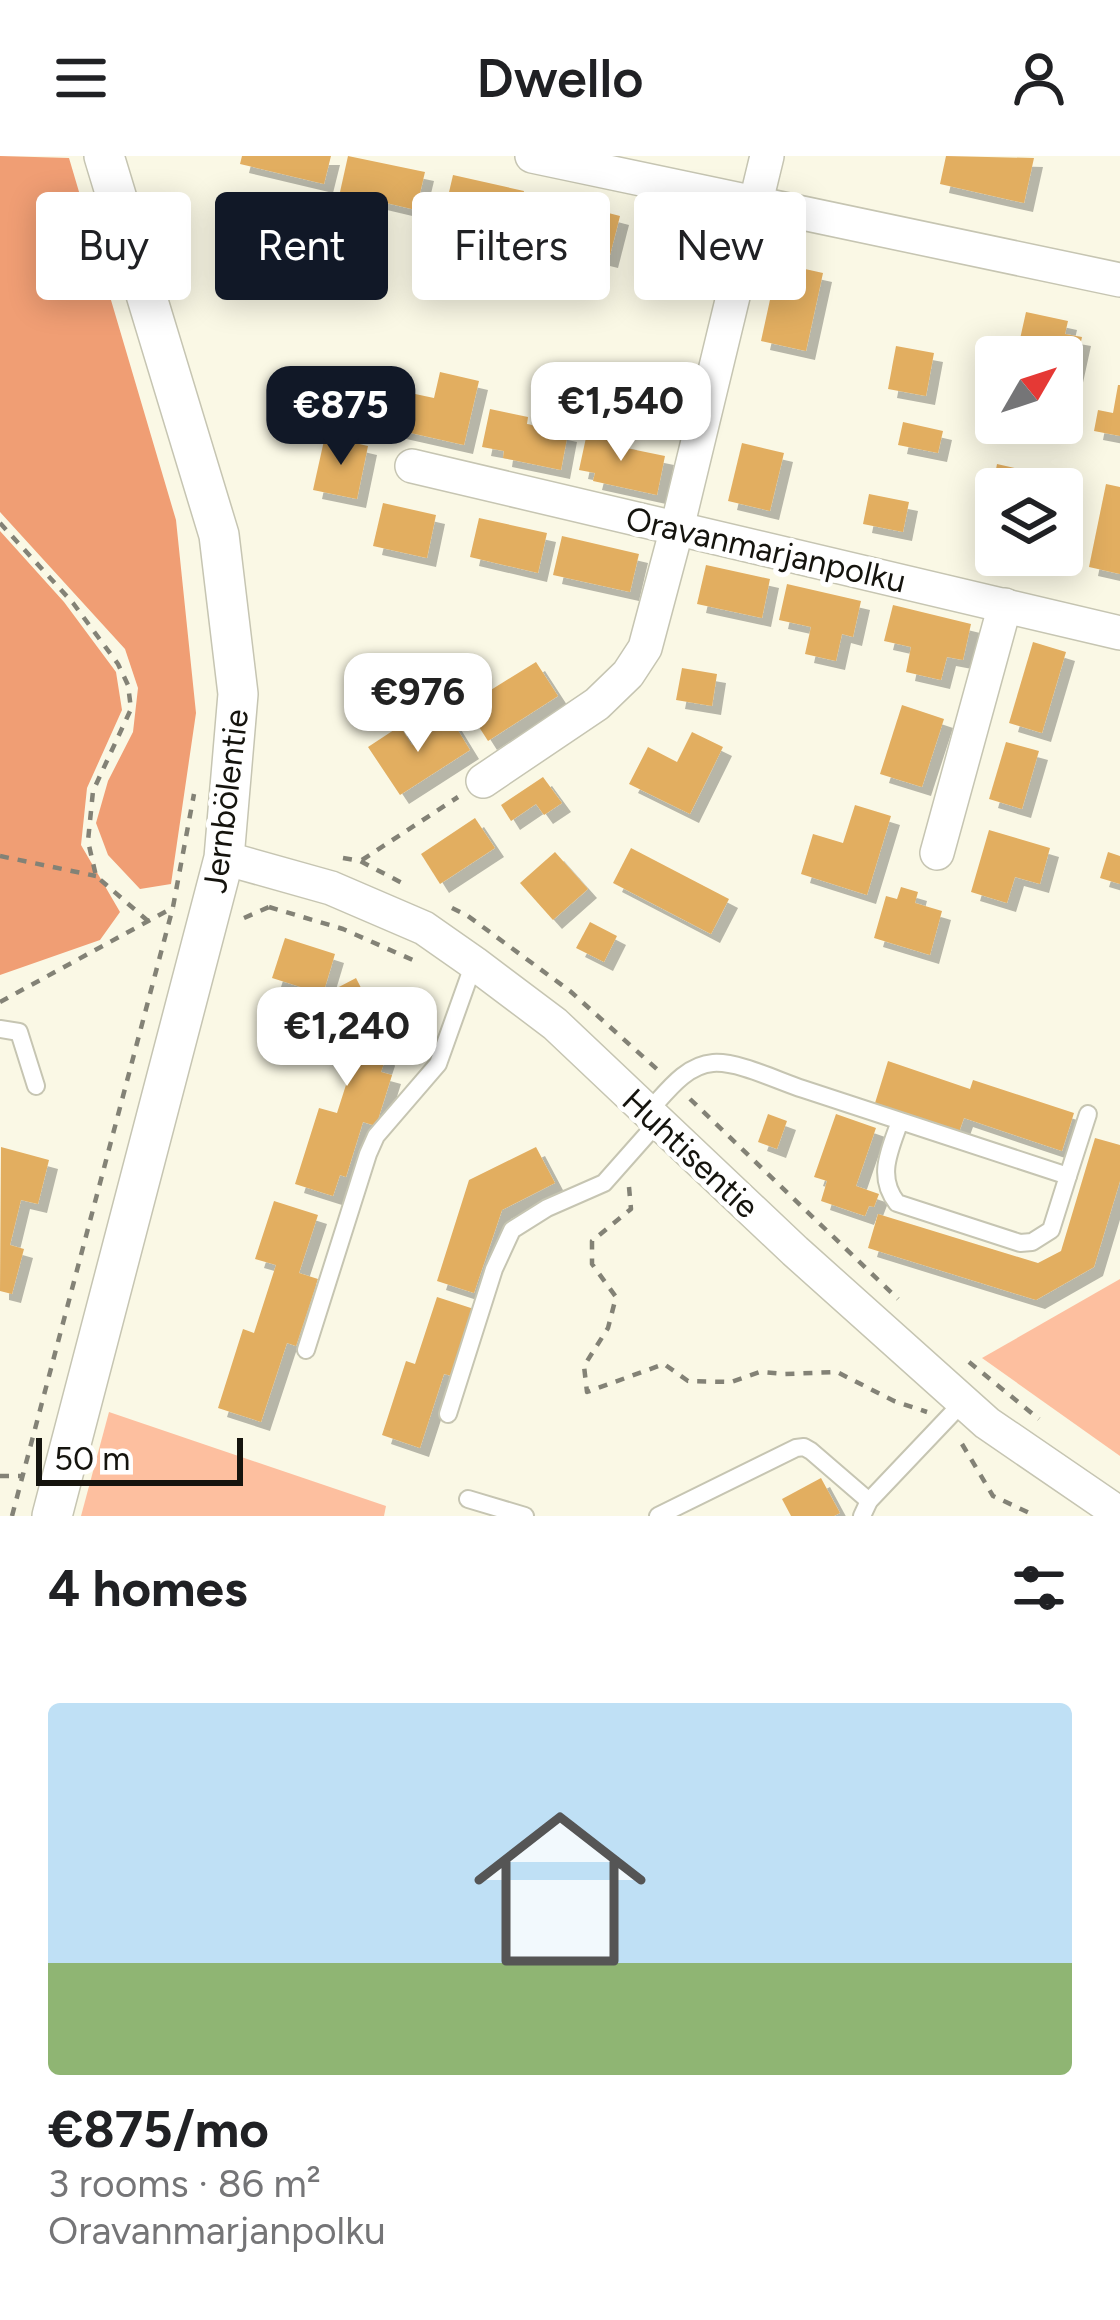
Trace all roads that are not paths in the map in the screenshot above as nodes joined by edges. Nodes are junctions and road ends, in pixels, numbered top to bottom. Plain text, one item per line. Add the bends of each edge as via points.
1 (104, 156) edge
2 (532, 156) edge
3 (767, 156) edge
4 (704, 192) edge
5 (759, 192) edge
6 (806, 214) edge
7 (1120, 280) edge
8 (732, 300) edge
9 (412, 466) dead end
10 (677, 528) junction
11 (1005, 605) junction
12 (1120, 633) edge
13 (482, 781) road end
14 (937, 853) dead end
15 (224, 858) junction
16 (469, 975) junction
17 (0, 1029) edge
18 (36, 1086) dead end
19 (1088, 1114) dead end
20 (653, 1117) junction
21 (900, 1121) junction
22 (1068, 1176) junction
23 (306, 1350) dead end
24 (943, 1413) junction
25 (448, 1414) dead end
26 (468, 1499) dead end
27 (865, 1509) edge
28 (1120, 1514) edge
29 (52, 1516) edge
30 (525, 1516) edge
31 (658, 1516) edge

1 - 15 street, Jernbölentie via 219,535 238,694
2 - 4 street
3 - 5 street
6 - 7 street
8 - 10 street
9 - 10 street, Oravanmarjanpolku
10 - 11 street, Oravanmarjanpolku
10 - 13 street via 645,648 628,674
11 - 12 street, Oravanmarjanpolku
11 - 14 street
15 - 16 street, Huhtisentie via 424,928
15 - 29 street, Jernbölentie
16 - 20 street, Huhtisentie via 555,1024
16 - 23 lane via 438,1064 368,1154
17 - 18 lane via 19,1032
19 - 22 lane
20 - 21 lane via 685,1074 723,1063
20 - 24 street, Huhtisentie via 795,1251
20 - 25 lane via 604,1183 512,1230
21 - 22 lane
21 - 22 lane via 885,1174 892,1197 906,1207 1031,1242 1051,1230
24 - 27 lane
24 - 28 street, Huhtisentie via 987,1423
26 - 30 lane
27 - 31 lane via 811,1451 796,1448

